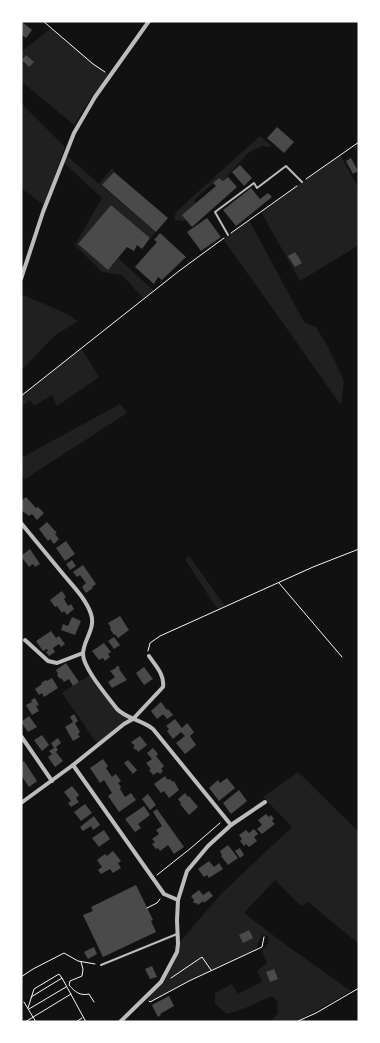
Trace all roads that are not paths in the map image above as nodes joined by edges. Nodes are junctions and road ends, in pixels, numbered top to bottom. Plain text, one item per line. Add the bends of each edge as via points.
1 (149, 22) edge
2 (302, 182) road end
3 (228, 236) road end
4 (21, 279) edge
5 (21, 523) edge
6 (25, 640) dead end
7 (83, 652) junction
8 (149, 656) road end
9 (133, 719) junction
10 (21, 736) edge
11 (73, 765) junction
12 (52, 781) junction
13 (265, 802) dead end
14 (21, 803) edge
15 (231, 825) junction
16 (178, 900) junction
17 (178, 934) junction
18 (101, 965) road end
19 (120, 1022) edge

1 - 4 street via 83,115 72,136
2 - 3 lane via 286,166 258,188 254,183 215,212
5 - 7 street via 88,608 92,629
6 - 7 street via 48,661 57,663
7 - 9 street via 86,666 108,698 121,713
8 - 9 street via 162,676 163,687
9 - 11 street
9 - 15 street via 153,729
10 - 12 street
11 - 12 street
11 - 16 street via 164,894
12 - 14 street
13 - 15 street
15 - 16 street via 187,871
16 - 17 street
17 - 18 lane
17 - 19 street via 177,952 161,982

